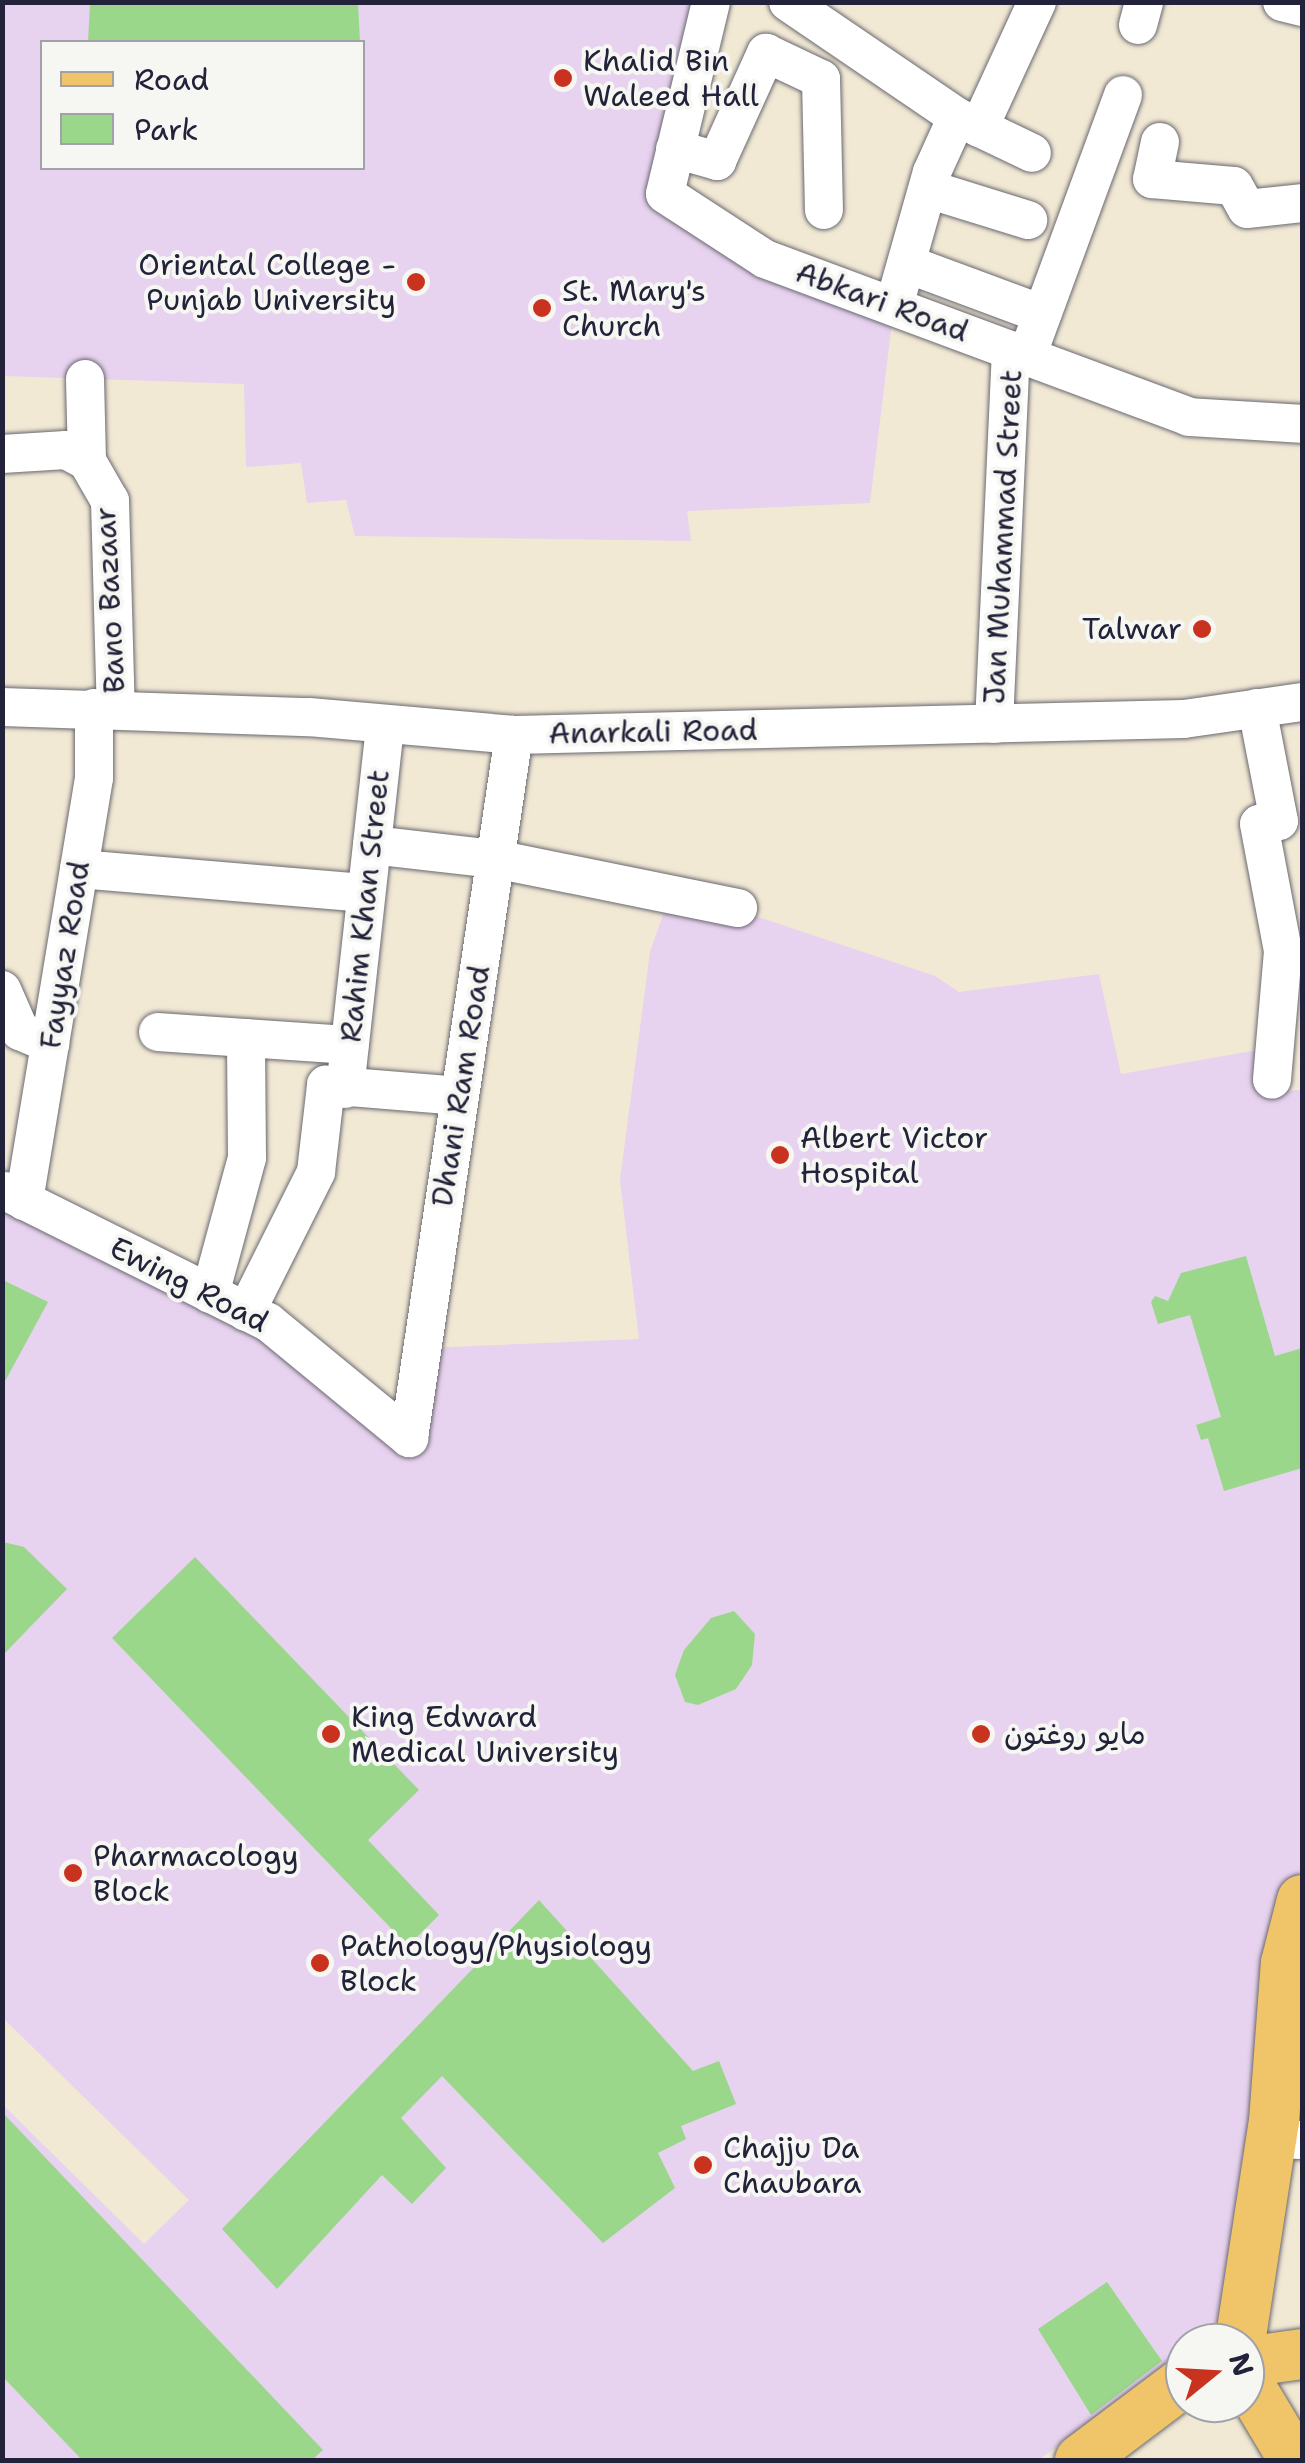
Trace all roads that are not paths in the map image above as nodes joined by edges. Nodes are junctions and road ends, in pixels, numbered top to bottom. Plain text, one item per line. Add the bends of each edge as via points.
1 (711, 2) edge
2 (788, 2) edge
3 (1036, 2) edge
4 (1282, 2) edge
5 (1302, 7) edge
6 (1123, 95) dead end
7 (968, 122) junction
8 (1160, 142) dead end
9 (676, 149) junction
10 (1032, 154) dead end
11 (928, 188) junction
12 (1302, 203) edge
13 (824, 210) dead end
14 (1028, 220) dead end
15 (910, 265) junction
16 (894, 306) junction
17 (1042, 314) junction
18 (1019, 353) junction
19 (85, 378) dead end
20 (1302, 424) edge
21 (2, 454) edge
22 (87, 461) junction
23 (1302, 702) edge
24 (2, 707) edge
25 (1256, 708) junction
26 (105, 709) junction
27 (385, 724) junction
28 (994, 724) junction
29 (514, 735) junction
30 (372, 845) junction
31 (495, 860) junction
32 (79, 869) junction
33 (366, 893) junction
34 (738, 908) dead end
35 (2, 990) edge
36 (158, 1032) dead end
37 (246, 1038) junction
38 (50, 1044) junction
39 (350, 1045) junction
40 (1272, 1080) dead end
41 (345, 1089) junction
42 (460, 1096) junction
43 (13, 1196) edge
44 (210, 1294) junction
45 (246, 1312) junction
46 (409, 1438) joint
47 (1300, 1908) edge
48 (1287, 2139) edge
49 (1245, 2323) edge
50 (1302, 2354) edge
51 (1265, 2359) edge
52 (1165, 2396) edge
53 (1265, 2407) edge
54 (1178, 2423) edge
55 (1294, 2448) edge
56 (1080, 2460) edge
57 (1134, 2460) edge

1 - 9 street, Abkari Road
2 - 7 street
3 - 7 street
4 - 5 street
6 - 17 street, Jan Muhammad Street
7 - 10 street
7 - 11 street
8 - 12 street via 1152,179 1234,186 1247,209
9 - 13 street via 717,161 766,53 821,79
9 - 16 street, Abkari Road via 665,194 765,258
11 - 14 street
11 - 15 street
15 - 16 street
15 - 17 street
16 - 18 street, Abkari Road
17 - 18 street, Jan Muhammad Street
18 - 20 street, Abkari Road via 1189,417
18 - 28 street, Jan Muhammad Street
19 - 22 street
21 - 22 street via 66,450
22 - 26 street, Bano Bazaar via 110,501
23 - 25 street, Anarkali Road
24 - 26 street, Anarkali Road
25 - 28 street, Anarkali Road via 1184,720
25 - 40 street via 1280,821 1260,824 1283,951
26 - 27 street, Anarkali Road
26 - 32 street, Fayyaz Road
27 - 29 street, Anarkali Road
27 - 30 street, Rahim Khan Street
28 - 29 street, Anarkali Road
29 - 31 street, Dhani Ram Road
30 - 31 street
30 - 33 street, Rahim Khan Street
31 - 34 street
31 - 42 street, Dhani Ram Road
32 - 33 street
32 - 38 street, Fayyaz Road
33 - 39 street, Rahim Khan Street
35 - 38 street via 20,1031
36 - 37 street
37 - 39 street
37 - 44 street via 248,1158
38 - 43 street, Fayyaz Road
39 - 41 street, Rahim Khan Street
41 - 42 street
41 - 45 street, Rahim Khan Street via 326,1084 316,1172
42 - 46 street, Dhani Ram Road
43 - 44 street, Ewing Road
44 - 45 street, Ewing Road
45 - 46 street, Ewing Road
47 - 48 main road
48 - 49 main road
50 - 51 main road
52 - 56 main road
53 - 55 main road
54 - 57 main road

